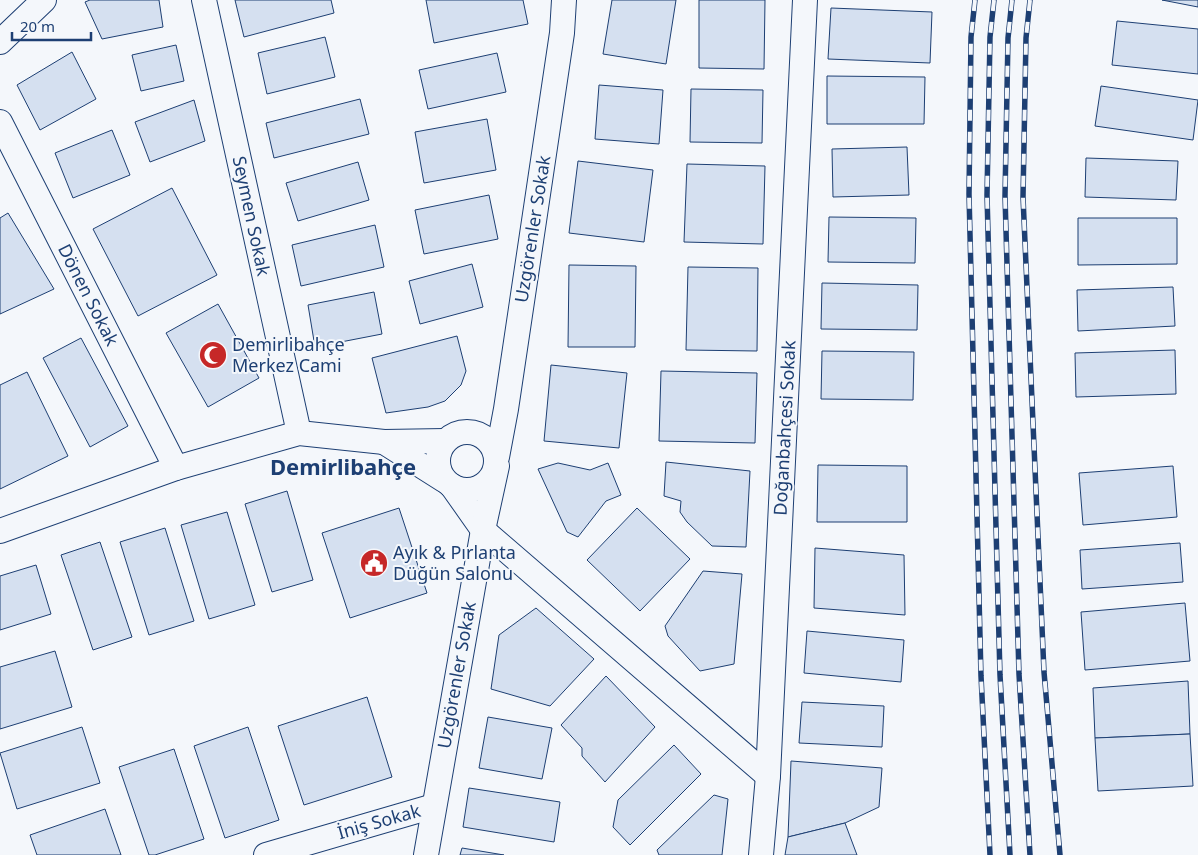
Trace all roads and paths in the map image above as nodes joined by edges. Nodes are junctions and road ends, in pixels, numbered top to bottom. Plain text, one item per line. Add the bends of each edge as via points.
1 (44, 0) edge
2 (204, 0) edge
3 (564, 0) edge
4 (805, 0) edge
5 (0, 42) edge
6 (0, 122) edge
7 (506, 409) junction
8 (299, 433) junction
9 (454, 437) junction
10 (384, 442) junction
11 (497, 462) junction
12 (176, 468) junction
13 (448, 483) junction
14 (483, 530) junction
15 (0, 531) edge
16 (768, 776) junction
17 (434, 806) junction
18 (266, 855) edge
19 (426, 855) edge
20 (761, 855) edge

1 - 5 street
2 - 8 street, Seymen Sokak
3 - 7 street, Uzgörenler Sokak via 562,33
4 - 16 street, Doğanbahçesi Sokak
6 - 12 street, Dönen Sokak
7 - 9 street
7 - 11 street, Uzgörenler Sokak
8 - 10 street
8 - 12 street
9 - 10 street
9 - 11 street via 473,432 481,435 494,448
9 - 13 street via 440,450 438,460 439,470
10 - 13 street
11 - 13 street via 494,475 480,488 461,490
11 - 14 street, Uzgörenler Sokak
12 - 15 street
13 - 14 street
14 - 16 street
14 - 17 street, Uzgörenler Sokak
16 - 20 street, Doğanbahçesi Sokak
17 - 18 street, İniş Sokak
17 - 19 street, Uzgörenler Sokak

